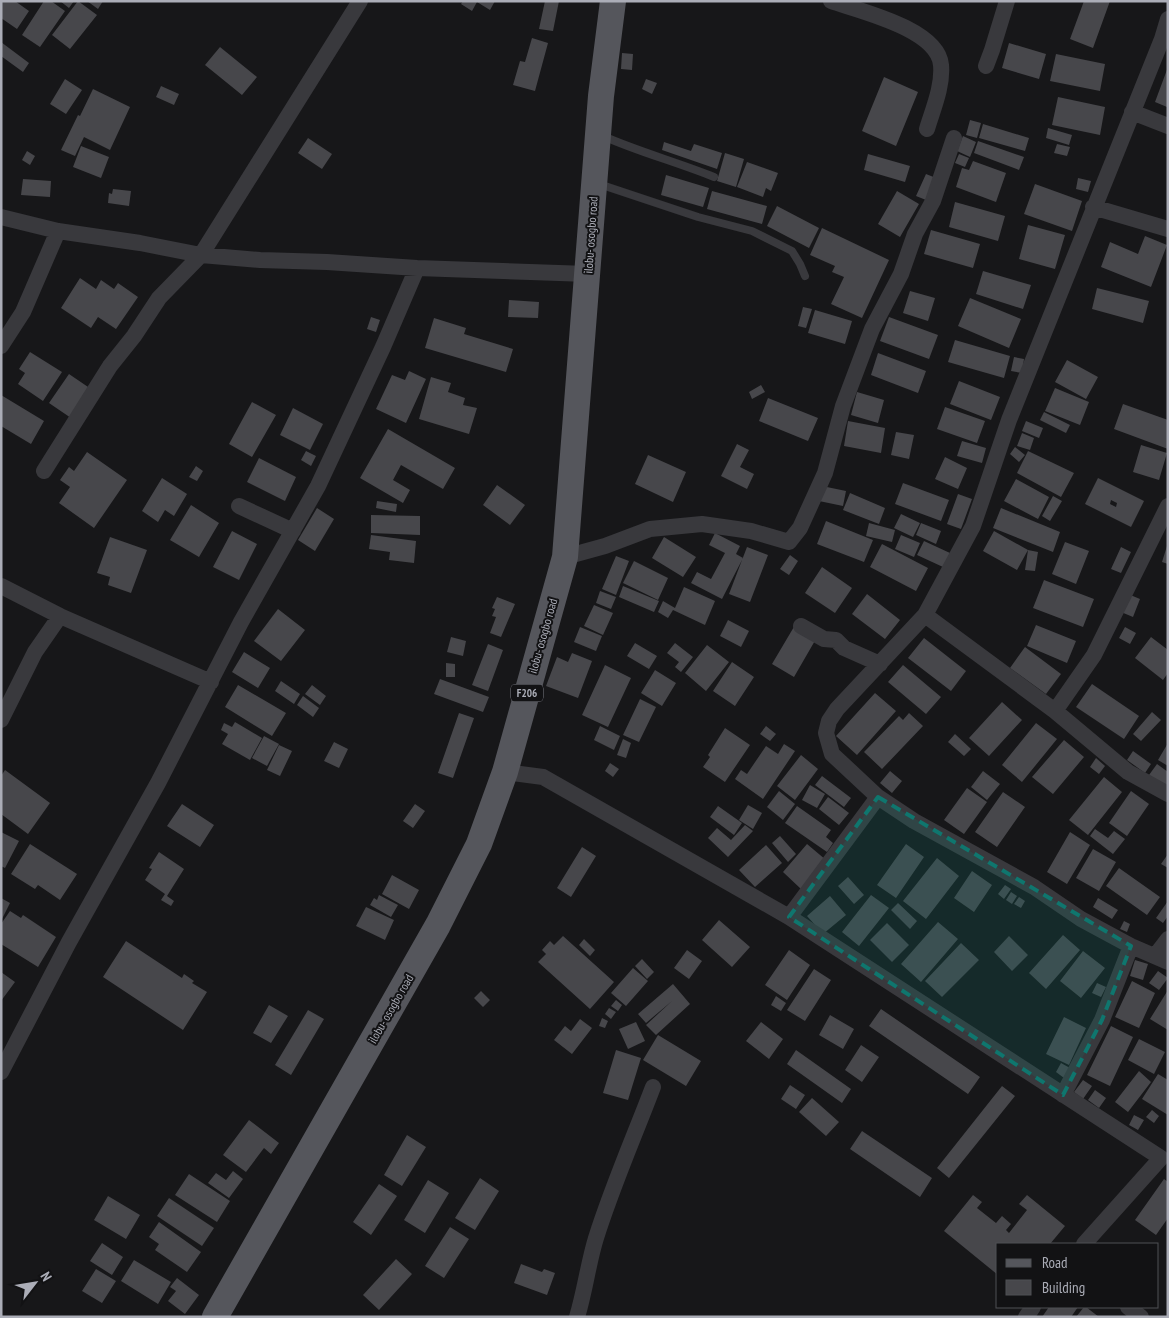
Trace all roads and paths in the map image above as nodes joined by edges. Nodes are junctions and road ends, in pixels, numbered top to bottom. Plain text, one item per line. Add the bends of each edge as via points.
1 (360, 1) edge
2 (613, 1) edge
3 (832, 1) edge
4 (1007, 1) edge
5 (1168, 19) edge
6 (986, 66) dead end
7 (1132, 112) junction
8 (1168, 126) edge
9 (927, 129) dead end
10 (598, 134) junction
11 (954, 138) dead end
12 (714, 176) dead end
13 (595, 183) junction
14 (1093, 207) junction
15 (1, 217) edge
16 (1168, 229) edge
17 (58, 232) junction
18 (201, 255) junction
19 (417, 268) junction
20 (588, 274) junction
21 (804, 276) dead end
22 (1, 346) edge
23 (44, 470) dead end
24 (239, 506) dead end
25 (1168, 506) edge
26 (293, 531) junction
27 (565, 557) junction
28 (1, 586) edge
29 (925, 615) junction
30 (60, 616) junction
31 (801, 626) dead end
32 (880, 664) junction
33 (211, 682) junction
34 (1055, 711) junction
35 (1, 720) edge
36 (505, 772) junction
37 (1168, 794) edge
38 (878, 797) junction
39 (789, 917) junction
40 (1168, 939) edge
41 (1131, 946) junction
42 (1162, 959) edge
43 (1, 1072) edge
44 (654, 1087) dead end
45 (1063, 1095) junction
46 (1164, 1160) edge
47 (1085, 1243) edge
48 (1129, 1308) edge
49 (217, 1316) edge
50 (577, 1317) edge
51 (1141, 1317) edge

1 - 18 street
2 - 10 main road, ilobu- osogbo road / F206
3 - 9 street via 906,27 929,42 938,54 941,78
4 - 6 street
5 - 7 street
7 - 8 street
7 - 14 street
10 - 12 lane
10 - 13 main road, ilobu- osogbo road / F206
11 - 27 street via 934,201 915,234 901,274 872,328 843,406 825,474 800,528 789,542 751,531 702,524 650,529
13 - 20 main road, ilobu- osogbo road / F206
13 - 21 lane via 752,231 792,252
14 - 16 street
14 - 29 street via 1009,420 972,526
15 - 17 street
17 - 18 street
17 - 22 street via 23,312
18 - 19 street
18 - 23 street via 159,298 110,366
19 - 20 street
19 - 26 street via 318,486
20 - 27 main road, ilobu- osogbo road / F206
24 - 26 street
25 - 34 street via 1094,655
26 - 33 street
27 - 36 main road, ilobu- osogbo road / F206
28 - 30 street
29 - 32 street
29 - 34 street
30 - 33 street
30 - 35 street via 35,652
31 - 32 street via 824,639 836,640 844,648
32 - 38 street via 837,709 826,733 832,754
33 - 43 street
34 - 37 street via 1128,772
36 - 39 street via 543,777
36 - 49 main road, ilobu- osogbo road / F206 via 479,844 438,925
38 - 39 street
38 - 41 street via 914,821 1034,887 1081,920
39 - 45 street
40 - 42 street
41 - 42 street
41 - 45 street via 1102,1020
44 - 50 street via 609,1200
45 - 46 street
46 - 47 street
48 - 51 street

